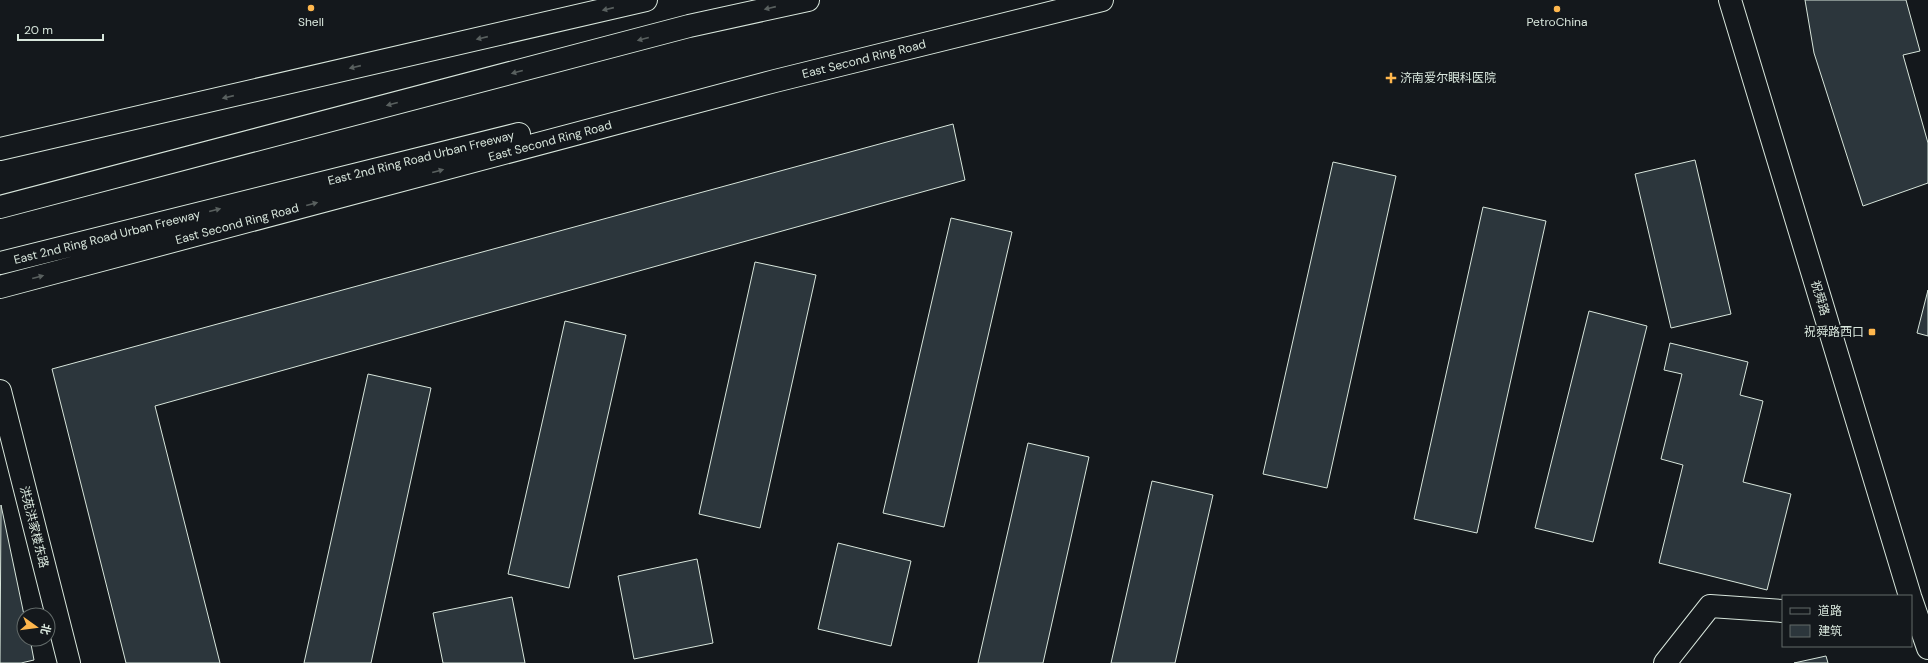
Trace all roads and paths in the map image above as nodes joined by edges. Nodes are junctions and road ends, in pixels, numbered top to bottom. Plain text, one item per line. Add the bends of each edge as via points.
1 (646, 0) edge
2 (808, 0) edge
3 (1051, 0) edge
4 (1102, 0) edge
5 (1730, 0) edge
6 (0, 149) edge
7 (0, 207) edge
8 (0, 263) edge
9 (0, 287) edge
10 (0, 391) edge
11 (1908, 595) edge
12 (1912, 608) edge
13 (1782, 611) edge
14 (1928, 648) edge
15 (69, 663) edge
16 (1665, 663) edge

1 -> 6 main road
2 -> 7 main road via 689,26
8 -> 3 main road, East 2nd Ring Road Urban Freeway
9 -> 4 main road, East Second Ring Road via 775,81
5 - 11 main road, 祝舜路
10 - 15 main road, 洪苑洪家楼东路
12 - 14 main road, 祝舜路
13 - 16 main road via 1710,606

